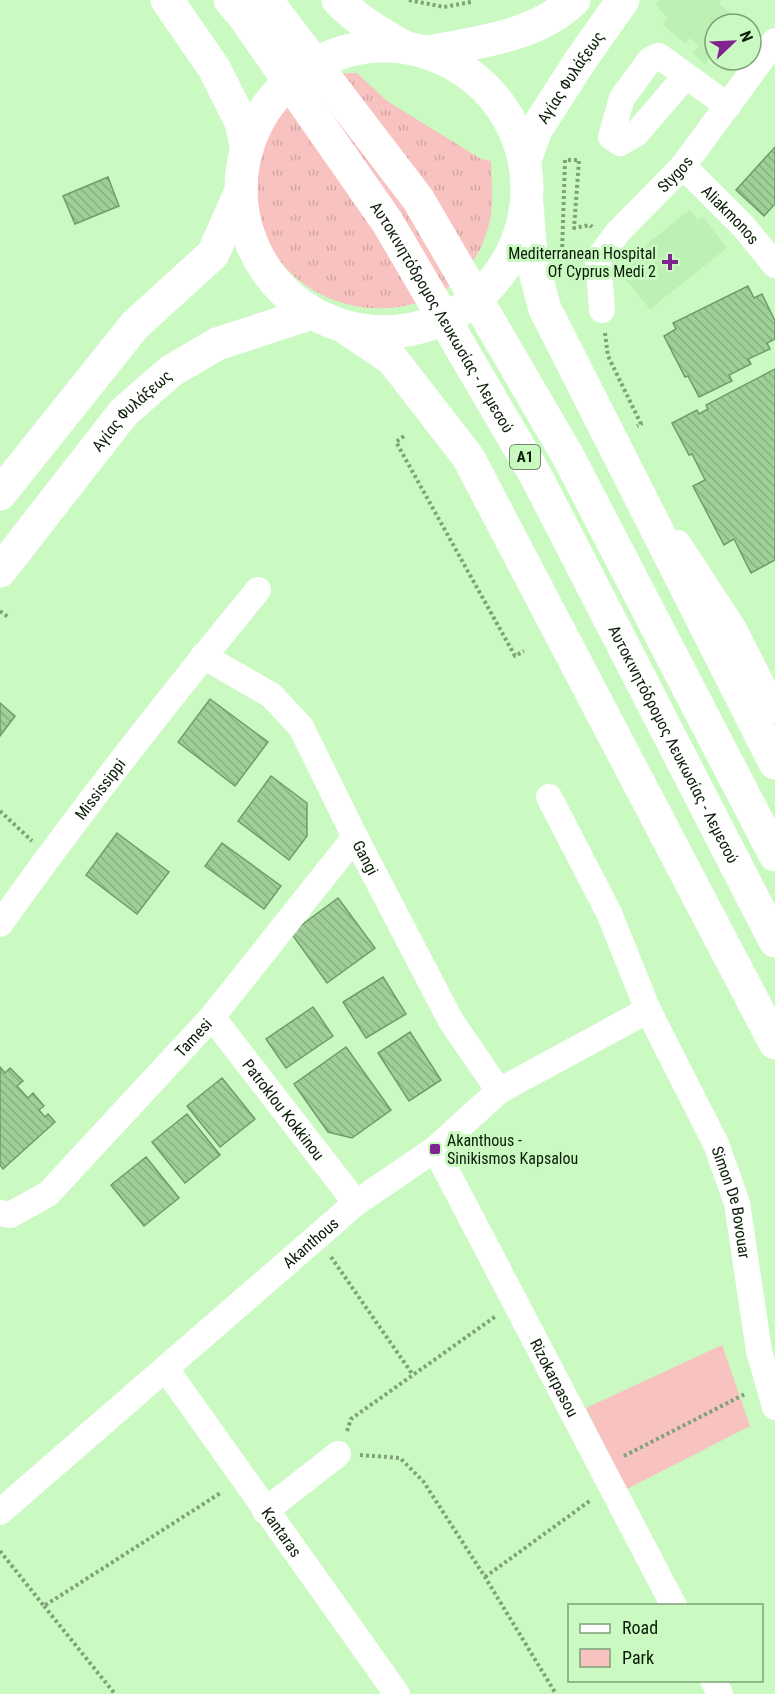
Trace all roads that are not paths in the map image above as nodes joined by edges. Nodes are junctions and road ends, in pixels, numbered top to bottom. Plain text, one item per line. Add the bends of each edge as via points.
1 (167, 0) edge
2 (230, 0) edge
3 (266, 0) edge
4 (338, 0) edge
5 (574, 0) edge
6 (623, 0) edge
7 (775, 41) edge
8 (415, 49) junction
9 (685, 76) dead end
10 (728, 106) junction
11 (247, 149) junction
12 (525, 159) junction
13 (683, 166) junction
14 (241, 190) junction
15 (527, 204) junction
16 (775, 265) edge
17 (602, 310) road end
18 (312, 313) junction
19 (346, 328) junction
20 (610, 437) junction
21 (0, 494) edge
22 (0, 571) edge
23 (258, 590) dead end
24 (203, 656) junction
25 (775, 710) edge
26 (775, 763) edge
27 (549, 797) dead end
28 (355, 837) junction
29 (775, 855) edge
30 (0, 924) edge
31 (775, 941) edge
32 (648, 1010) junction
33 (212, 1017) junction
34 (775, 1043) edge
35 (499, 1090) junction
36 (435, 1149) junction
37 (356, 1203) junction
38 (5, 1214) edge
39 (166, 1369) junction
40 (775, 1407) edge
41 (338, 1454) road end
42 (266, 1511) junction
43 (0, 1512) edge
44 (673, 1604) edge
45 (397, 1694) edge

1 - 11 main road via 214,68 241,122
2 - 31 main road, Αυτοκινητόδρομος Λευκωσίας - Λεμεσού / A1 via 388,223 530,466
3 - 29 main road, A1 via 418,199 569,458
4 - 8 main road via 359,20
5 - 8 main road via 561,12 508,37
6 - 12 main road, Αγίας Φυλάξεως via 537,128
7 - 10 street, Stygos
8 - 11 main road via 359,47 318,61 287,83 262,113
8 - 12 main road via 472,75 506,112
9 - 10 street
10 - 13 street, Stygos
11 - 14 main road
12 - 15 main road
13 - 16 street, Aliakmonos via 744,227
13 - 17 street, Stygos via 618,232 598,260
14 - 18 main road via 246,227 261,261 283,290
14 - 21 main road via 213,254 135,325
15 - 19 main road via 515,251 486,291 446,319 399,332
15 - 20 main road via 531,256 545,309
18 - 19 main road
18 - 22 main road, Αγίας Φυλάξεως via 217,344 171,370 124,412
19 - 34 main road via 392,358 468,457
20 - 25 street via 734,629
20 - 26 main road
23 - 24 street, Mississippi
24 - 28 street, Gangi via 271,694 300,727
24 - 30 street, Mississippi
27 - 32 street, Simon De Bovouar via 609,913
28 - 33 street, Tamesi
28 - 35 street, Gangi via 451,1021
32 - 35 street, Akanthous
32 - 40 street, Simon De Bovouar via 716,1144 737,1203 759,1351
33 - 37 street, Patroklou Kokkinou
33 - 38 street, Tamesi via 48,1194
35 - 36 street, Akanthous
36 - 37 street, Akanthous
36 - 44 street, Rizokarpasou
37 - 39 street, Akanthous
39 - 42 street, Kantaras
39 - 43 street, Akanthous
41 - 42 street
42 - 45 street, Kantaras

